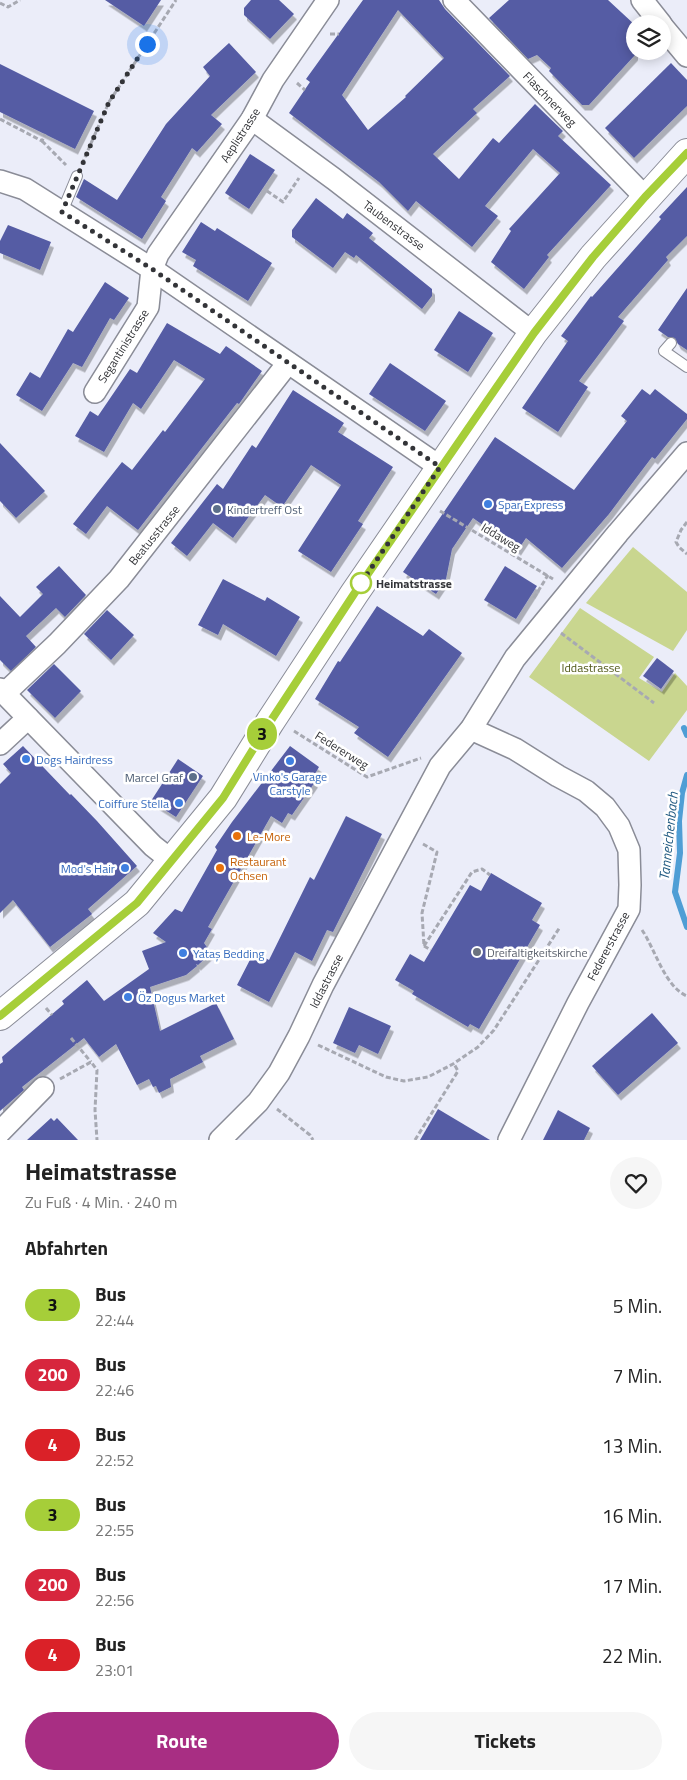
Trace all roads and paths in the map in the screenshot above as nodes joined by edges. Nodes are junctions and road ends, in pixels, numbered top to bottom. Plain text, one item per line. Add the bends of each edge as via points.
1 (20, 0) edge
2 (176, 0) edge
3 (328, 0) edge
4 (454, 0) edge
5 (642, 0) edge
6 (0, 3) edge
7 (654, 15) edge
8 (331, 34) dead end
9 (339, 34) dead end
10 (671, 36) edge
11 (687, 56) edge
12 (299, 84) dead end
13 (305, 90) dead end
14 (0, 119) edge
15 (252, 119) junction
16 (45, 134) dead end
17 (42, 141) junction
18 (687, 152) edge
19 (77, 176) junction
20 (300, 178) dead end
21 (0, 181) edge
22 (267, 191) dead end
23 (645, 197) junction
24 (62, 212) junction
25 (152, 269) junction
26 (534, 333) junction
27 (671, 342) dead end
28 (288, 363) junction
29 (687, 367) edge
30 (94, 392) dead end
31 (687, 453) edge
32 (440, 467) junction
33 (438, 509) dead end
34 (687, 522) edge
35 (687, 554) edge
36 (555, 580) dead end
37 (557, 629) dead end
38 (2, 691) edge
39 (654, 703) dead end
40 (28, 718) junction
41 (292, 729) dead end
42 (471, 729) junction
43 (0, 744) edge
44 (440, 766) junction
45 (423, 844) dead end
46 (172, 861) junction
47 (490, 876) dead end
48 (629, 909) junction
49 (560, 926) dead end
50 (424, 946) junction
51 (431, 950) dead end
52 (687, 996) edge
53 (45, 1007) dead end
54 (52, 1015) dead end
55 (0, 1016) edge
56 (71, 1038) dead end
57 (317, 1044) dead end
58 (91, 1062) junction
59 (454, 1064) junction
60 (43, 1088) joint
61 (270, 1104) dead end
62 (0, 1132) edge
63 (96, 1140) edge
64 (220, 1140) edge
65 (313, 1140) edge
66 (414, 1140) edge
67 (509, 1140) edge

1 - 6 path via 8,7
2 - 19 path via 109,102
3 - 15 street, Aeplistrasse via 273,80
4 - 23 street, Flaschnerweg
5 - 7 street
8 - 9 path
10 - 11 street
12 - 13 path
14 - 17 path
15 - 25 street, Aeplistrasse via 158,254
15 - 26 street, Taubenstrasse
16 - 17 path
17 - 19 path
18 - 23 main road
19 - 24 lane
20 - 22 path via 283,202
21 - 24 street via 25,189
23 - 26 main road
24 - 25 street
25 - 28 street
25 - 30 street, Segantinistrasse via 148,306
26 - 32 main road
27 - 29 lane via 664,351
28 - 32 street
28 - 38 street, Beatusstrasse via 119,579 57,644
31 - 42 street, Iddastrasse via 515,658
32 - 46 main road via 223,798
33 - 36 path, Iddaweg
34 - 35 path via 676,542
37 - 39 path
38 - 40 street
40 - 43 street
40 - 46 street via 153,846
41 - 44 path, Federerweg via 367,777 419,758
42 - 44 street, Iddastrasse
42 - 48 street, Federerstrasse via 515,749 586,791 605,806 619,826 629,850
44 - 64 street, Iddastrasse via 279,1073 258,1102
45 - 50 path via 437,852 422,913
46 - 55 main road via 137,903
47 - 50 path via 482,869 472,872
48 - 52 path via 672,985
48 - 67 street, Federerstrasse
49 - 59 path via 494,1030 478,1047
50 - 51 path
53 - 54 path
56 - 58 path
57 - 59 path via 386,1077 404,1081 428,1076
58 - 60 path
58 - 63 path via 96,1070
59 - 66 path via 458,1071
60 - 62 street
61 - 65 path

